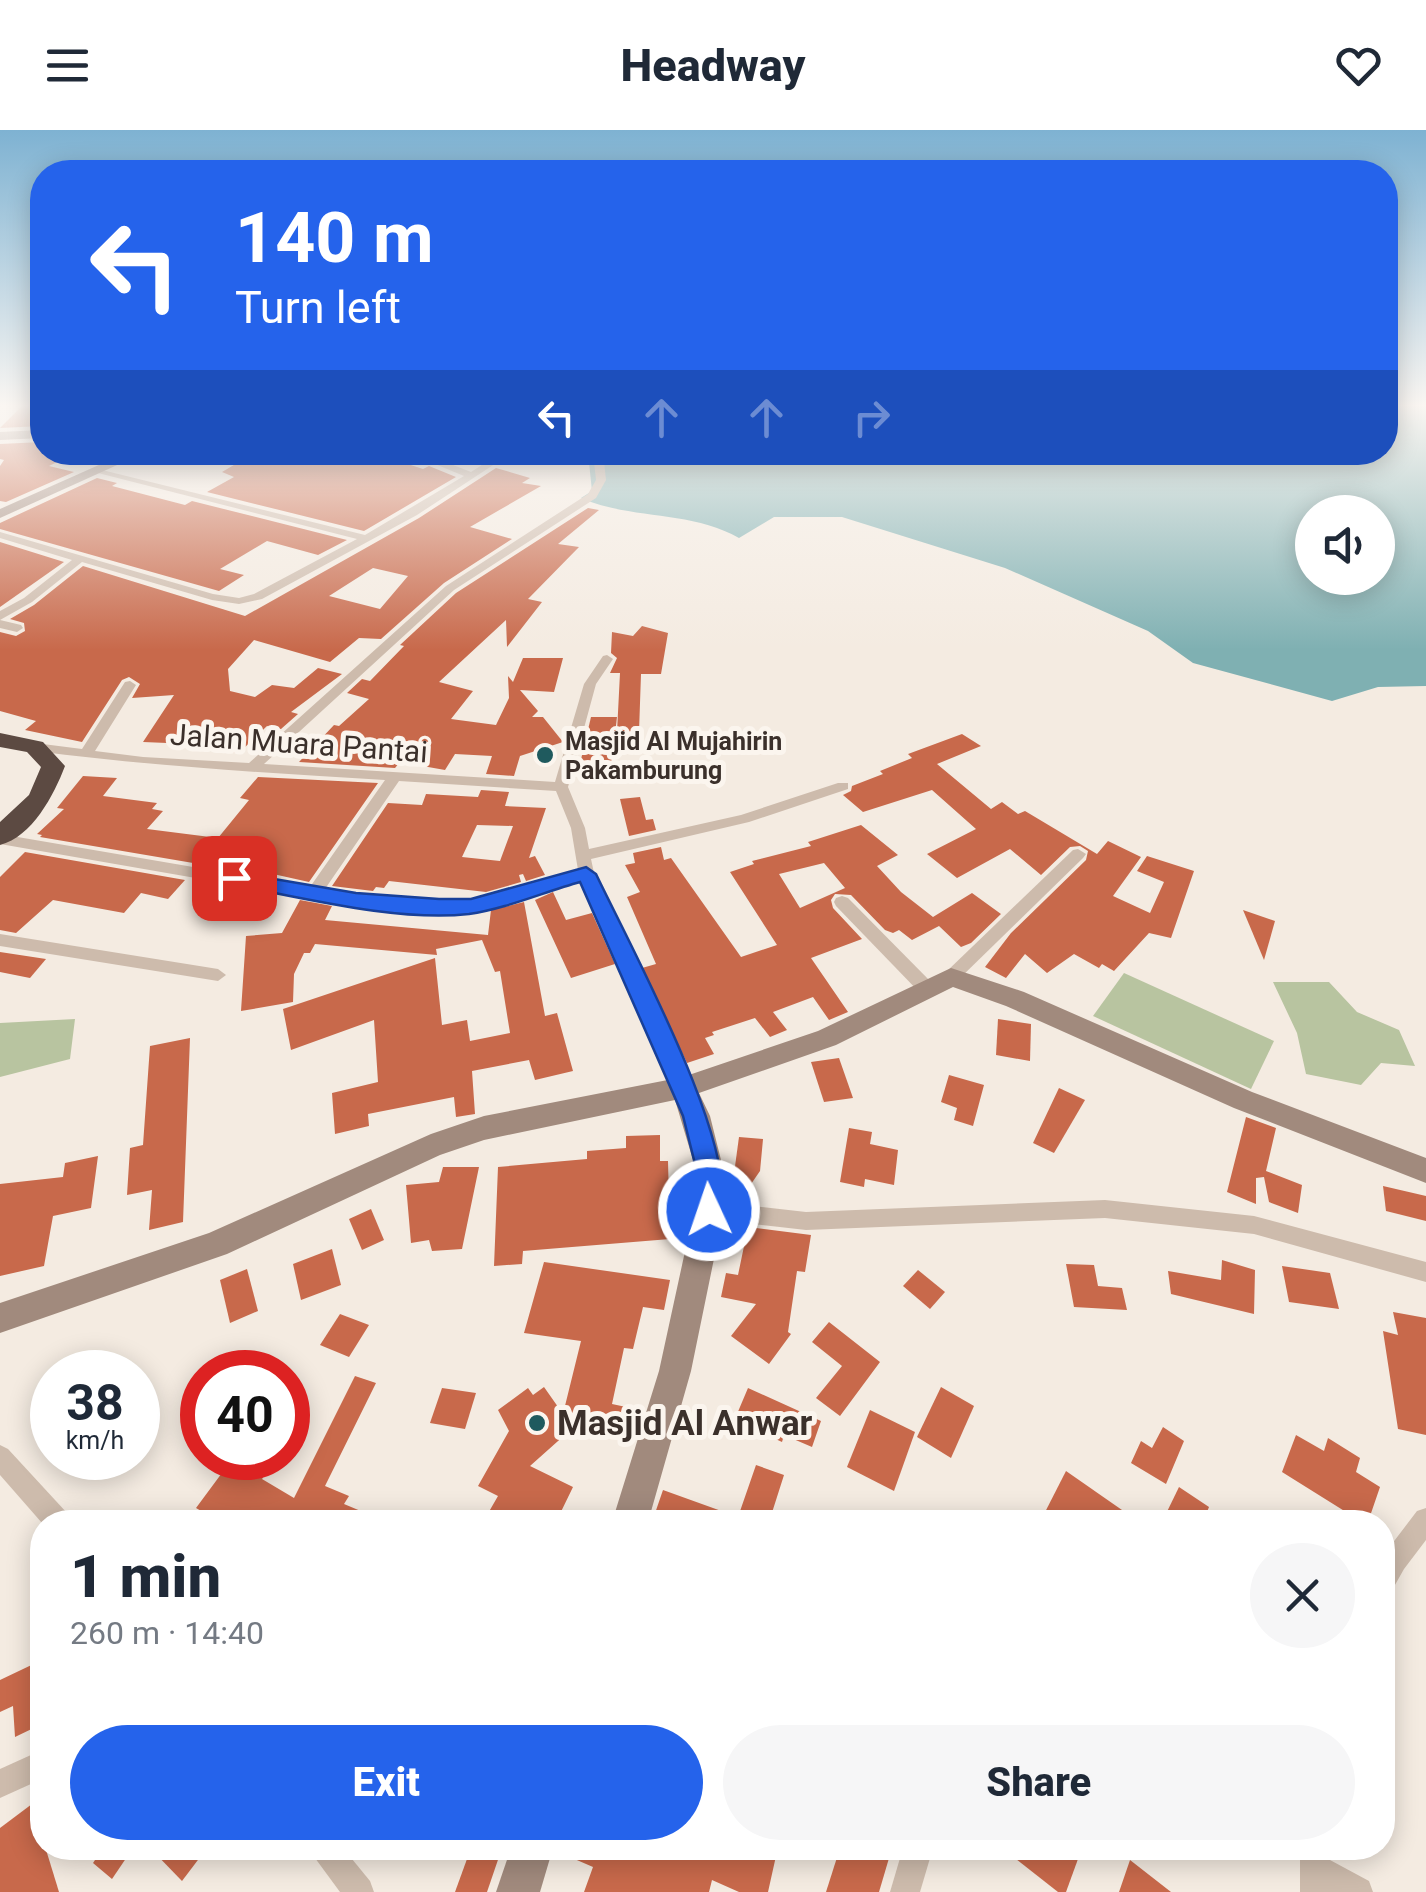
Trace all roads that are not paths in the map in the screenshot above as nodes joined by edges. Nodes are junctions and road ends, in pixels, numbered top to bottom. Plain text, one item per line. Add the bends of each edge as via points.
1 (68, 485) edge
2 (157, 485) edge
3 (454, 485) edge
4 (598, 485) edge
5 (0, 514) edge
6 (0, 535) edge
7 (365, 538) junction
8 (81, 558) junction
9 (0, 616) edge
10 (0, 624) edge
11 (17, 628) dead end
12 (607, 659) dead end
13 (130, 684) dead end
14 (0, 740) edge
15 (35, 747) junction
16 (85, 755) junction
17 (252, 768) junction
18 (394, 776) junction
19 (843, 786) dead end
20 (560, 787) junction
21 (0, 838) edge
22 (1078, 854) dead end
23 (584, 865) junction
24 (315, 892) junction
25 (842, 902) dead end
26 (0, 940) edge
27 (218, 975) dead end
28 (939, 983) junction
29 (682, 1088) junction
30 (1426, 1172) edge
31 (709, 1210) junction
32 (1426, 1272) edge
33 (0, 1318) edge
34 (0, 1457) edge
35 (47, 1510) edge
36 (634, 1510) edge
37 (1426, 1520) edge
38 (1395, 1559) edge
39 (30, 1770) edge
40 (0, 1784) edge
41 (334, 1860) edge
42 (528, 1860) edge
43 (915, 1860) edge
44 (1315, 1869) edge
45 (359, 1892) edge
46 (518, 1892) edge
47 (906, 1892) edge
48 (1358, 1892) edge

1 - 5 street
2 - 7 street
3 - 7 street
4 - 17 street via 592,496 450,588
6 - 8 street
7 - 8 street via 247,600 212,597
8 - 9 street
10 - 11 street
12 - 20 street via 590,684
13 - 16 street
14 - 15 highway
15 - 16 street, Jalan Muara Pantai
15 - 21 highway via 53,766 50,781
16 - 17 street, Jalan Muara Pantai
17 - 18 street, Jalan Muara Pantai
18 - 20 street, Jalan Muara Pantai
18 - 24 street
19 - 23 street
20 - 23 street via 578,828
21 - 24 street
22 - 28 street
23 - 24 street via 471,906 398,906
23 - 29 street
25 - 28 street
26 - 27 street
28 - 29 street via 827,1038
28 - 30 street via 1032,1006 1242,1100
29 - 31 street via 707,1160
29 - 33 street via 484,1128 369,1172 216,1244
31 - 32 street via 806,1221 1104,1208 1240,1222
31 - 36 street via 675,1371
34 - 35 street
37 - 38 street
39 - 40 street
41 - 45 street
42 - 46 street
43 - 47 street
44 - 48 street

